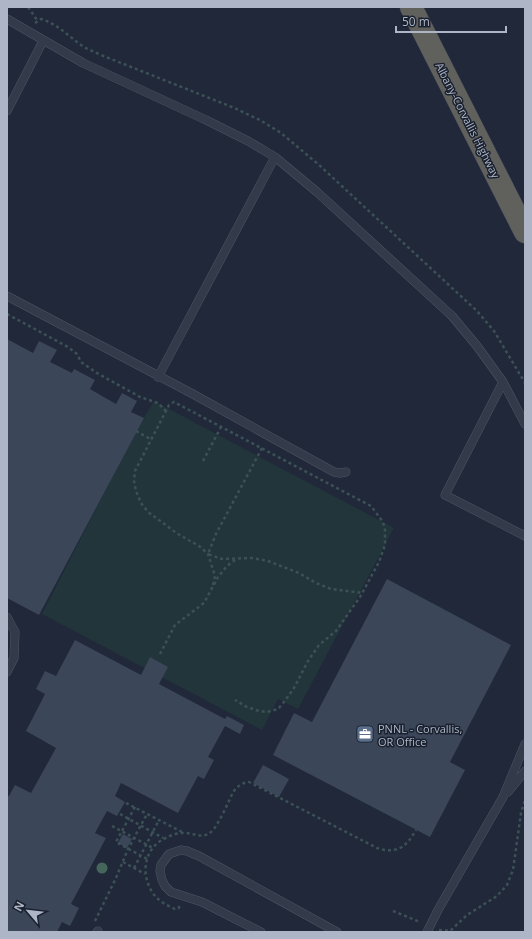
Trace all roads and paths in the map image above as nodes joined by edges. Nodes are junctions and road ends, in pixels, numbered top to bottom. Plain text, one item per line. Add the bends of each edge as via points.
1 (28, 7) edge
2 (411, 7) edge
3 (7, 19) edge
4 (38, 20) dead end
5 (43, 41) junction
6 (7, 111) edge
7 (275, 157) junction
8 (525, 232) edge
9 (7, 296) edge
10 (7, 314) edge
11 (158, 377) junction
12 (503, 382) junction
13 (166, 411) junction
14 (525, 424) edge
15 (221, 427) junction
16 (136, 432) dead end
17 (152, 440) junction
18 (262, 448) junction
19 (203, 461) dead end
20 (346, 472) dead end
21 (525, 536) edge
22 (208, 554) junction
23 (235, 560) junction
24 (213, 585) junction
25 (363, 593) junction
26 (7, 617) edge
27 (160, 654) dead end
28 (7, 672) edge
29 (235, 700) dead end
30 (525, 744) edge
31 (525, 772) edge
32 (503, 798) junction
33 (525, 800) edge
34 (126, 803) dead end
35 (135, 807) junction
36 (120, 814) dead end
37 (147, 814) junction
38 (128, 819) junction
39 (159, 820) junction
40 (112, 826) dead end
41 (141, 826) junction
42 (416, 830) dead end
43 (122, 831) junction
44 (152, 832) junction
45 (186, 834) junction
46 (134, 838) junction
47 (164, 839) junction
48 (146, 844) junction
49 (153, 848) junction
50 (128, 849) junction
51 (140, 856) junction
52 (147, 860) junction
53 (123, 862) junction
54 (134, 868) junction
55 (145, 874) junction
56 (180, 895) junction
57 (96, 930) edge
58 (450, 931) edge
59 (261, 932) edge
60 (337, 932) edge
61 (427, 932) edge

1 - 4 path
2 - 8 highway, Albany-Corvallis Highway
3 - 5 lane
5 - 6 lane
5 - 7 lane via 206,120
7 - 11 lane
7 - 12 lane via 317,192 452,316
9 - 11 lane
10 - 13 path via 68,347 77,354 81,362 97,373 140,397 158,403
11 - 20 lane via 334,472
12 - 14 lane
12 - 21 lane via 446,495
13 - 15 path via 169,404 174,402
13 - 17 path
15 - 18 path
15 - 19 path
16 - 17 path
17 - 22 path via 135,471 134,481 141,502 148,512
18 - 22 path
18 - 25 path via 371,506 383,522 385,545
22 - 23 path
22 - 24 path via 215,576
23 - 24 path via 227,566
23 - 25 path via 252,558 268,561 292,570 316,584 331,589
24 - 27 path via 204,603 175,625
25 - 29 path via 336,631 319,645 291,693 278,709 259,711
26 - 28 lane via 15,632 14,658
30 - 32 lane
31 - 32 lane
32 - 61 lane
33 - 58 path via 513,870 507,885 497,896 467,915
34 - 35 path
35 - 37 path
35 - 38 path
36 - 38 path
37 - 39 path
37 - 41 path
38 - 41 path
38 - 43 path
39 - 44 path
39 - 45 path
40 - 43 path
41 - 44 path
41 - 46 path
42 - 45 path via 400,849 379,849 249,782 237,787 212,832 205,836
43 - 46 path
43 - 50 path via 116,842
44 - 47 path
44 - 48 path
45 - 47 path
46 - 48 path
46 - 50 path
47 - 49 path
48 - 49 path
48 - 51 path
49 - 52 path
50 - 51 path
50 - 53 path
51 - 52 path
51 - 54 path
52 - 55 path
53 - 54 path
53 - 57 path
54 - 55 path
55 - 56 path via 152,892 167,905 179,908
56 - 59 lane via 202,902
56 - 60 lane via 171,892 165,886 160,871 168,854 181,850 199,856

